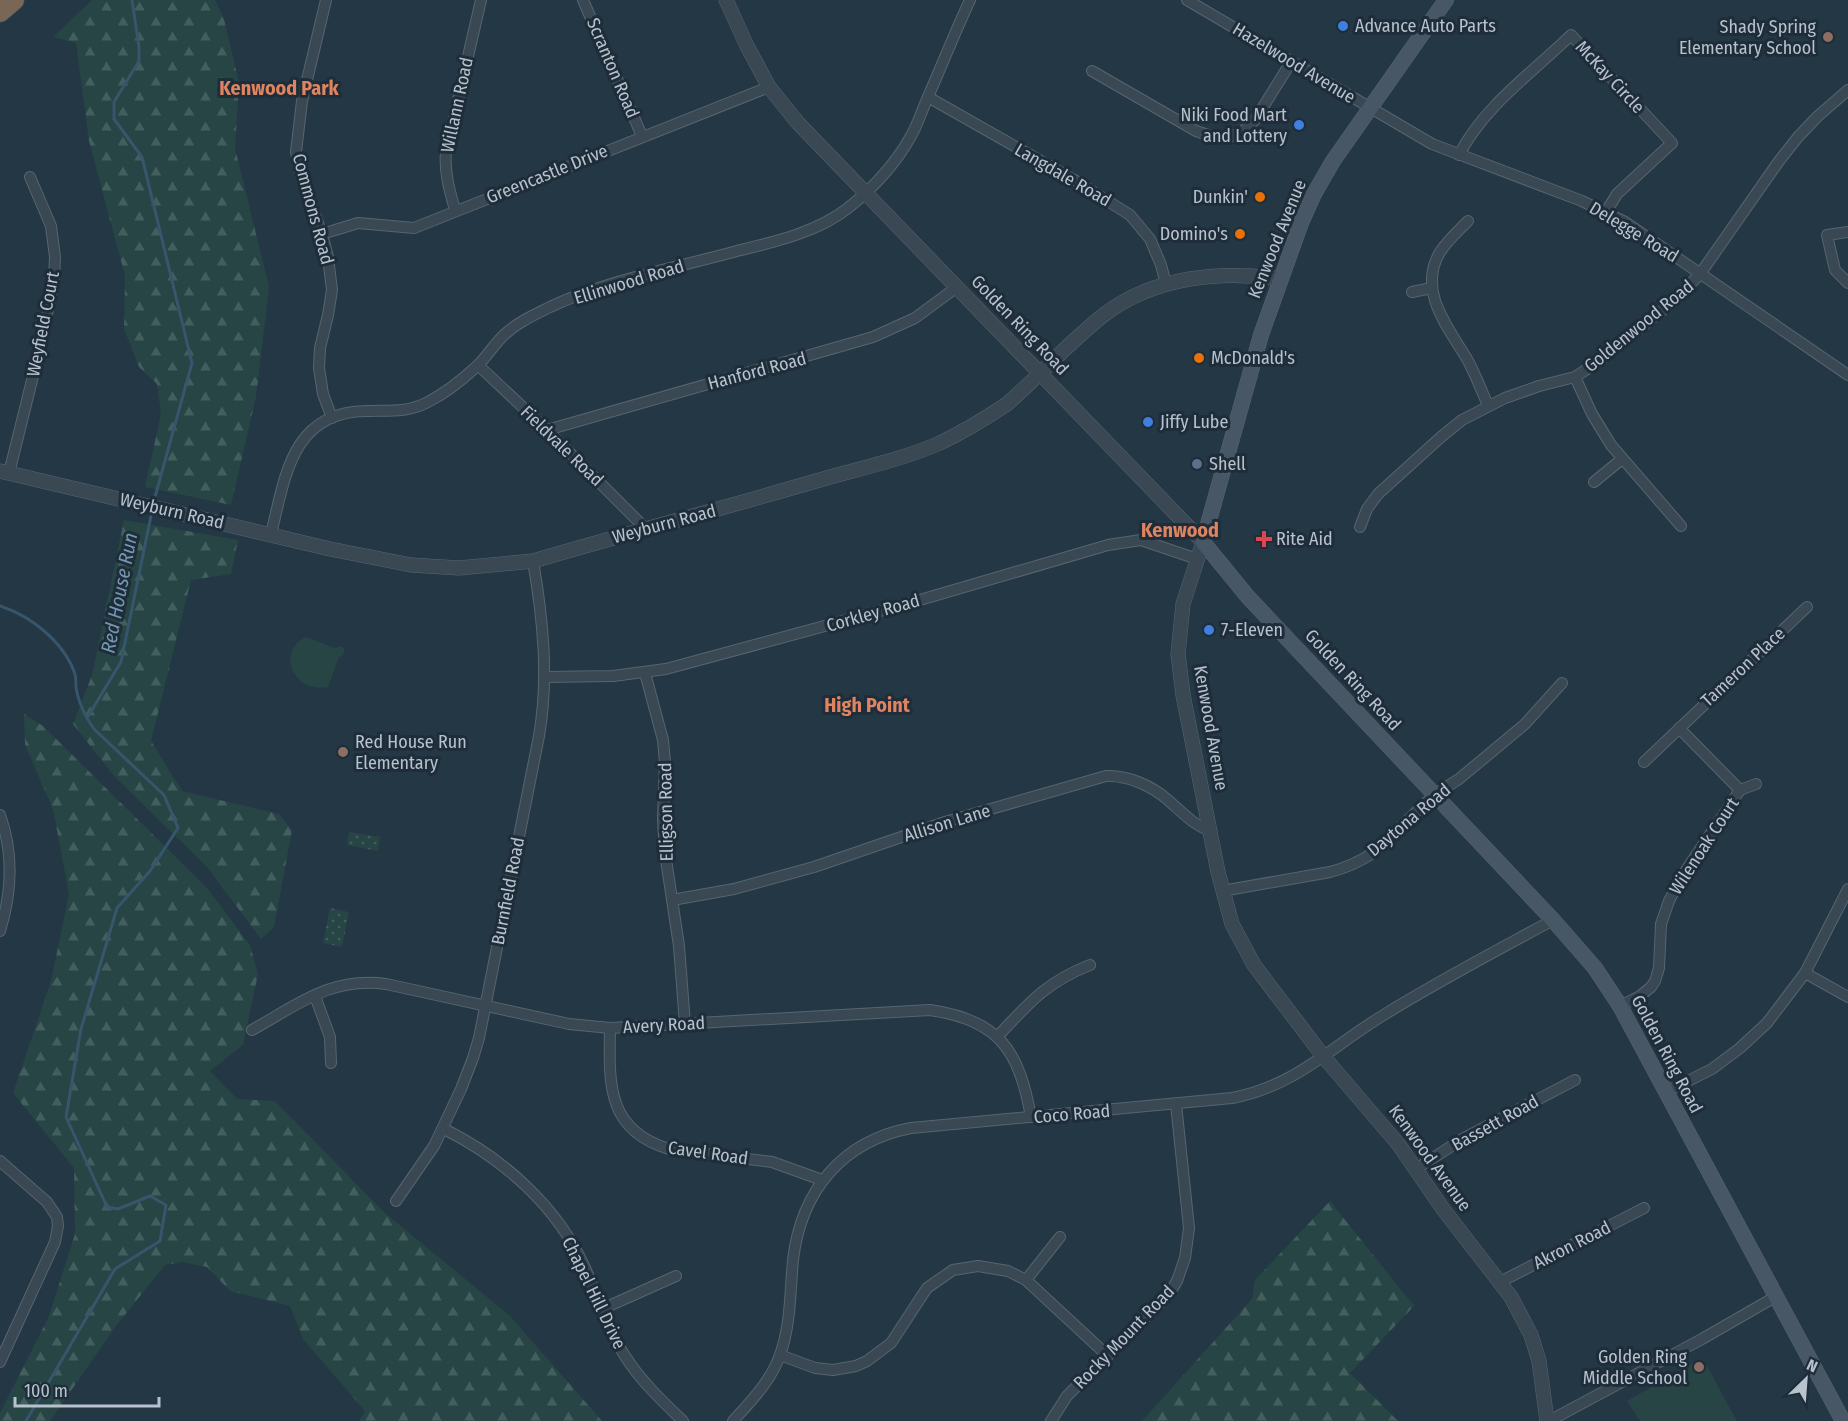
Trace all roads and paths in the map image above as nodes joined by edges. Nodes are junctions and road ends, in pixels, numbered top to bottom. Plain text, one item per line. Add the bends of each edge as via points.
1 (14, 0) edge
2 (326, 0) edge
3 (481, 0) edge
4 (583, 0) edge
5 (726, 0) edge
6 (970, 0) edge
7 (1187, 0) edge
8 (1446, 0) edge
9 (0, 12) edge
10 (1291, 62) junction
11 (1092, 71) dead end
12 (768, 87) junction
13 (1848, 90) edge
14 (928, 97) junction
15 (1369, 108) junction
16 (642, 136) junction
17 (1459, 155) junction
18 (30, 177) dead end
19 (866, 192) junction
20 (455, 210) junction
21 (1606, 212) junction
22 (1468, 221) dead end
23 (1848, 232) edge
24 (322, 234) junction
25 (1701, 274) junction
26 (1280, 279) junction
27 (1848, 283) edge
28 (1166, 284) junction
29 (957, 287) junction
30 (1432, 288) junction
31 (1412, 292) dead end
32 (478, 366) junction
33 (1041, 373) junction
34 (1848, 375) edge
35 (1575, 377) junction
36 (1488, 405) junction
37 (332, 418) junction
38 (547, 430) junction
39 (1622, 459) junction
40 (5, 472) edge
41 (1594, 482) dead end
42 (1681, 526) dead end
43 (1360, 527) dead end
44 (645, 528) junction
45 (271, 534) junction
46 (1203, 542) junction
47 (1197, 559) junction
48 (533, 561) junction
49 (1807, 607) dead end
50 (645, 673) junction
51 (544, 677) junction
52 (1562, 683) dead end
53 (1679, 728) junction
54 (1644, 762) dead end
55 (1756, 784) dead end
56 (1740, 790) junction
57 (1434, 795) junction
58 (0, 815) edge
59 (1210, 831) junction
60 (1848, 889) edge
61 (1222, 891) junction
62 (672, 900) junction
63 (1554, 920) junction
64 (0, 931) edge
65 (1090, 965) dead end
66 (1805, 973) junction
67 (315, 996) junction
68 (1848, 997) edge
69 (485, 1006) junction
70 (1620, 1006) junction
71 (685, 1023) junction
72 (610, 1028) junction
73 (252, 1030) dead end
74 (997, 1037) junction
75 (1323, 1056) junction
76 (332, 1064) dead end
77 (1575, 1080) dead end
78 (1666, 1092) junction
79 (1176, 1104) junction
80 (1031, 1117) junction
81 (444, 1129) junction
82 (0, 1161) edge
83 (1416, 1169) junction
84 (822, 1180) junction
85 (396, 1201) dead end
86 (1644, 1208) dead end
87 (1060, 1237) dead end
88 (676, 1276) dead end
89 (1026, 1280) junction
90 (1500, 1282) junction
91 (1775, 1297) junction
92 (602, 1309) junction
93 (780, 1355) junction
94 (1108, 1356) junction
95 (0, 1362) edge
96 (683, 1421) edge
97 (733, 1421) edge
98 (1051, 1421) edge
99 (1548, 1421) edge
100 (1843, 1421) edge

1 - 9 highway
2 - 24 street, Commons Road via 296,142 302,179
3 - 20 street, Willann Road via 446,152 448,186
4 - 16 street, Scranton Road
5 - 12 street, Golden Ring Road
6 - 14 street, Ellinwood Road
7 - 10 street, Hazelwood Avenue
8 - 15 main road, Kenwood Avenue
10 - 11 street via 1255,120 1241,133 1225,138 1196,131
10 - 15 street, Hazelwood Avenue
12 - 16 street, Greencastle Drive
12 - 19 street, Golden Ring Road
13 - 25 street, Goldenwood Road via 1792,145
14 - 19 street, Ellinwood Road via 904,147
14 - 28 street, Langdale Road via 1130,215 1150,238
15 - 17 street, Delegge Road
15 - 26 main road, Kenwood Avenue via 1311,200
16 - 20 street, Greencastle Drive
17 - 21 street, Delegge Road
17 - 21 street, McKay Circle via 1485,116 1572,35 1672,143 1617,194
18 - 40 street, Weyfield Court via 51,226 54,280
19 - 29 street, Golden Ring Road
19 - 32 street, Ellinwood Road via 839,215 798,233 595,290 553,306 506,333
20 - 24 street, Greencastle Drive via 414,228 358,223
21 - 25 street, Delegge Road
22 - 30 street via 1440,251
23 - 27 street via 1827,235 1835,270
24 - 37 street, Commons Road via 332,290 319,369
25 - 34 street, Delegge Road
25 - 35 street, Goldenwood Road via 1675,300
26 - 28 street, Weyburn Road via 1217,276
26 - 46 main road, Kenwood Avenue
28 - 33 street, Weyburn Road via 1151,288 1105,314
29 - 33 street, Golden Ring Road
29 - 38 street, Hanford Road via 915,318 873,337
30 - 31 street
30 - 36 street via 1442,317 1468,360
32 - 37 street, Ellinwood Road via 440,396 418,407 396,412 350,412
32 - 38 street, Fieldvale Road
33 - 44 street, Weyburn Road via 1007,404 939,443
33 - 46 street, Golden Ring Road
35 - 36 street, Goldenwood Road
35 - 39 street via 1602,432
36 - 43 street, Goldenwood Road via 1462,420 1378,494
37 - 45 street, Ellinwood Road via 308,433 294,453
38 - 44 street, Fieldvale Road
39 - 41 street
39 - 42 street
40 - 45 street, Weyburn Road
44 - 48 street, Weyburn Road
45 - 48 street, Weyburn Road via 411,565 459,568
46 - 47 street, Kenwood Avenue
46 - 57 main road, Golden Ring Road via 1243,591
47 - 50 street, Corkley Road via 1131,540 821,628
47 - 59 street, Kenwood Avenue via 1181,614 1178,654
48 - 51 street, Burnfield Road
49 - 53 street, Tameron Place
50 - 51 street, Corkley Road
50 - 62 street, Elligson Road via 663,740 664,844
51 - 69 street, Burnfield Road via 542,716
52 - 57 street, Daytona Road via 1525,724
53 - 54 street, Tameron Place
53 - 56 street
55 - 56 street, Wilenoak Court
56 - 70 street, Wilenoak Court via 1669,901 1661,924 1655,981 1647,991
57 - 61 street, Daytona Road via 1373,853 1347,867
57 - 63 main road, Golden Ring Road
58 - 64 street via 11,873
59 - 61 street, Kenwood Avenue
59 - 62 street, Allison Lane via 1196,825 1151,788 1122,777 1106,776 945,822 814,867 734,889
60 - 66 street
61 - 75 street, Kenwood Avenue via 1243,948
62 - 71 street, Elligson Road
63 - 70 main road, Golden Ring Road via 1595,968
63 - 75 street, Coco Road via 1411,998
65 - 74 street via 1043,990
66 - 68 street
66 - 78 street via 1767,1023 1746,1042 1712,1068
67 - 69 street, Avery Road via 332,987 374,982
67 - 73 street, Avery Road
67 - 76 street via 330,1037
69 - 72 street, Avery Road
69 - 81 street, Burnfield Road via 473,1058
70 - 78 main road, Golden Ring Road
71 - 72 street, Avery Road
71 - 74 street, Avery Road via 930,1010 960,1016
72 - 84 street, Cavel Road via 611,1090 620,1115 633,1131 669,1149 772,1162
74 - 80 street, Avery Road via 1020,1070
75 - 79 street, Coco Road via 1298,1075 1265,1090
75 - 83 street, Kenwood Avenue
77 - 83 street, Bassett Road via 1464,1138
78 - 91 main road, Golden Ring Road
79 - 80 street, Coco Road
79 - 94 street, Rocky Mount Road via 1189,1228 1185,1258 1169,1294
80 - 84 street, Coco Road via 885,1134 850,1153
81 - 85 street, Burnfield Road
81 - 92 street, Chapel Hill Drive via 500,1163 549,1211 578,1255
82 - 95 street via 47,1202 54,1210 58,1226 51,1252
83 - 90 street, Kenwood Avenue
84 - 93 street, Coco Road via 806,1209 796,1243
86 - 90 street, Akron Road
87 - 89 street
88 - 92 street
89 - 93 street via 994,1267 953,1270 927,1288 884,1350 856,1366 815,1368
89 - 94 street
90 - 99 street, Kenwood Avenue via 1533,1341 1543,1377
91 - 99 street
91 - 100 main road, Golden Ring Road
92 - 96 street, Chapel Hill Drive via 624,1356
93 - 97 street, Coco Road via 762,1389
94 - 98 street, Rocky Mount Road via 1068,1396

